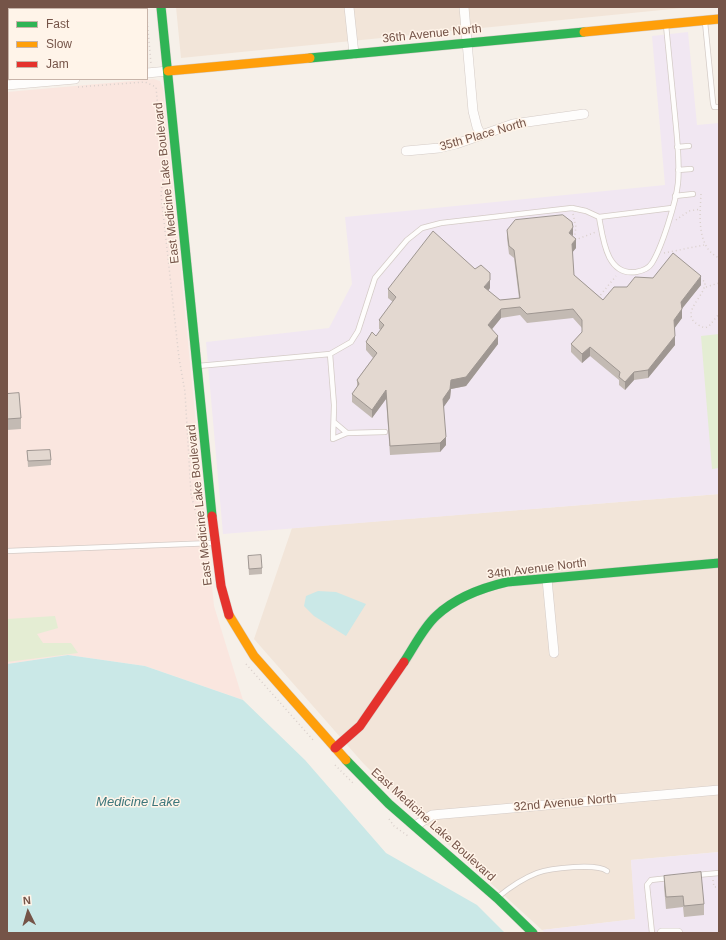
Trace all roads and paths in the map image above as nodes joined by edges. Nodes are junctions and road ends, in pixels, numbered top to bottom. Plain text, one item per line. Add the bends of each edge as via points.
1 (161, 7) edge
2 (349, 7) edge
3 (464, 7) edge
4 (719, 19) edge
5 (705, 20) junction
6 (666, 24) junction
7 (148, 36) edge
8 (467, 42) junction
9 (354, 54) junction
10 (168, 71) junction
11 (150, 73) edge
12 (74, 83) edge
13 (7, 85) edge
14 (156, 87) junction
15 (719, 107) edge
16 (584, 114) dead end
17 (481, 135) junction
18 (689, 146) dead end
19 (677, 147) junction
20 (406, 151) dead end
21 (691, 169) dead end
22 (678, 170) junction
23 (693, 194) dead end
24 (701, 194) dead end
25 (676, 196) junction
26 (572, 208) junction
27 (672, 208) junction
28 (700, 209) junction
29 (599, 216) junction
30 (676, 220) dead end
31 (602, 231) junction
32 (574, 240) junction
33 (572, 244) edge
34 (705, 245) junction
35 (669, 252) junction
36 (664, 253) dead end
37 (675, 257) edge
38 (719, 258) edge
39 (616, 276) dead end
40 (699, 277) edge
41 (719, 283) edge
42 (706, 288) junction
43 (595, 302) edge
44 (719, 314) edge
45 (330, 354) junction
46 (197, 366) junction
47 (334, 422) junction
48 (385, 432) dead end
49 (347, 433) junction
50 (202, 528) dead end
51 (215, 543) junction
52 (7, 551) edge
53 (719, 563) edge
54 (547, 579) junction
55 (554, 654) dead end
56 (335, 748) junction
57 (719, 790) edge
58 (415, 826) junction
59 (607, 871) dead end
60 (719, 873) edge
61 (689, 876) edge
62 (673, 877) edge
63 (713, 880) dead end
64 (719, 887) edge
65 (497, 898) junction
66 (533, 933) edge
67 (652, 933) edge
68 (662, 933) edge
69 (678, 933) edge

1 - 10 street, East Medicine Lake Boulevard
2 - 9 street
3 - 8 street
4 - 5 street, 36th Avenue North
5 - 6 street, 36th Avenue North
5 - 15 lane via 713,103 714,107
6 - 8 street, 36th Avenue North
6 - 19 lane
7 - 11 path
8 - 9 street, 36th Avenue North
8 - 17 street via 473,111
9 - 10 street, 36th Avenue North
10 - 11 street, 36th Avenue North
10 - 46 street, East Medicine Lake Boulevard
11 - 14 path
12 - 13 street
12 - 14 path via 145,82
14 - 50 path via 164,173 161,194 185,392 191,494
16 - 17 street, 35th Place North via 513,124
17 - 20 street, 35th Place North via 439,148
18 - 19 lane
19 - 22 lane
21 - 22 lane
22 - 25 lane
23 - 25 lane
24 - 28 path
25 - 27 lane
26 - 29 lane
26 - 32 path via 576,227
26 - 45 lane via 441,223 422,228 407,240 375,278 358,331 351,342
27 - 29 lane
27 - 31 lane via 651,265 641,271 630,273 618,268 608,257
28 - 30 path via 689,211
28 - 34 path via 701,232
29 - 31 lane
31 - 32 path
32 - 33 path
34 - 35 path
34 - 38 path
35 - 36 path
35 - 37 path
39 - 43 path
40 - 42 path via 705,282
41 - 42 path
42 - 44 path via 692,306 691,314 694,321 705,328
45 - 46 lane
45 - 47 lane
46 - 51 street, East Medicine Lake Boulevard
47 - 49 lane
47 - 49 lane via 333,439
48 - 49 lane
51 - 52 lane
51 - 56 street, East Medicine Lake Boulevard via 222,593 244,643
53 - 54 street, 34th Avenue North
54 - 55 street
54 - 56 street, 34th Avenue North via 487,586 468,593 451,604 435,617 422,634 360,726
56 - 58 street, East Medicine Lake Boulevard via 389,804
57 - 58 street, 32nd Avenue North via 432,815
58 - 65 street, East Medicine Lake Boulevard
59 - 65 lane via 591,866 538,873 506,890
60 - 61 lane
62 - 67 lane via 651,880 647,885
63 - 64 path via 714,887
65 - 66 street, East Medicine Lake Boulevard
68 - 69 street

